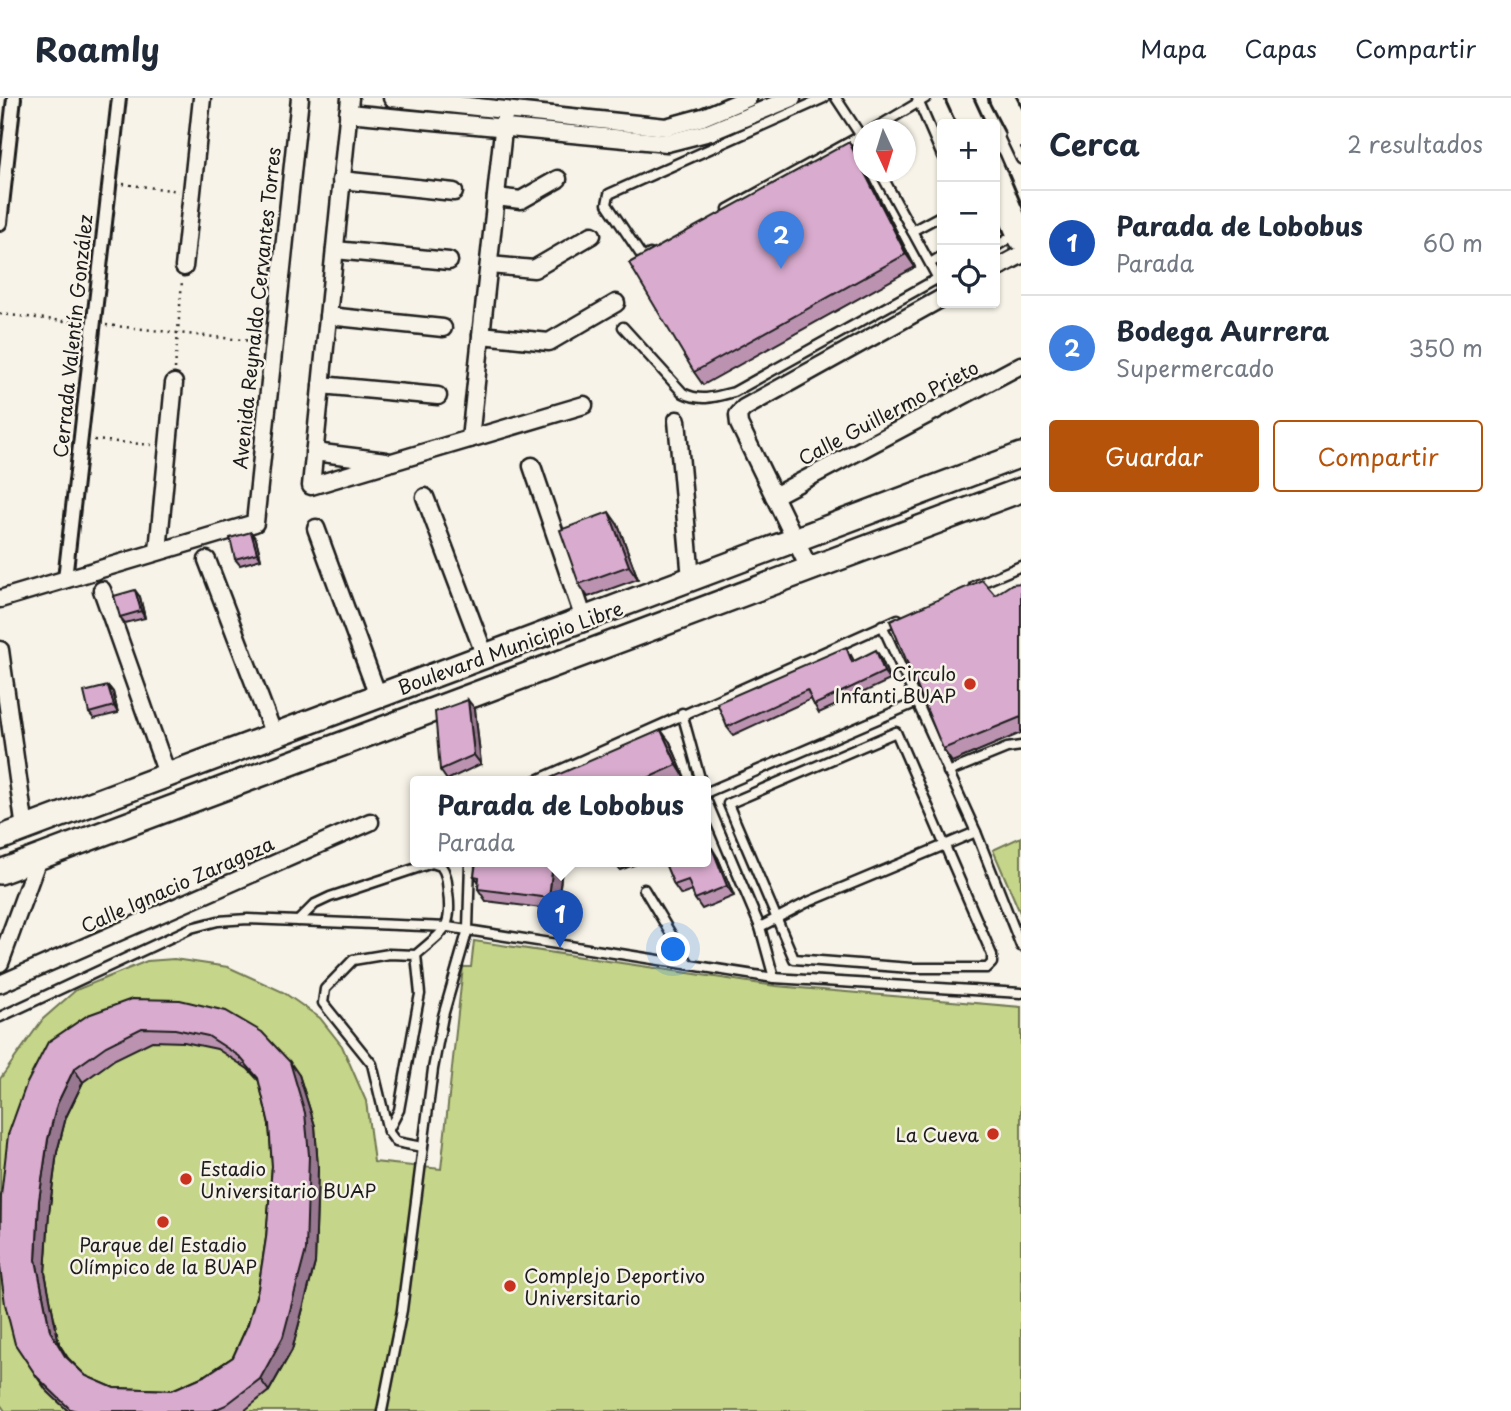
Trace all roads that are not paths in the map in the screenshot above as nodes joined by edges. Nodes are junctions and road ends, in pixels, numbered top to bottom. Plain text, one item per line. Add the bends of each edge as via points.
1 (14, 98) edge
2 (119, 98) edge
3 (202, 98) edge
4 (300, 98) edge
5 (392, 98) edge
6 (748, 98) edge
7 (792, 98) edge
8 (824, 98) edge
9 (836, 98) edge
10 (959, 98) edge
11 (967, 98) edge
12 (992, 98) edge
13 (1002, 98) edge
14 (921, 99) edge
15 (349, 106) edge
16 (505, 111) junction
17 (889, 119) edge
18 (969, 119) edge
19 (977, 119) edge
20 (853, 123) edge
21 (503, 129) junction
22 (666, 135) junction
23 (1021, 135) edge
24 (853, 142) edge
25 (937, 142) edge
26 (1021, 159) edge
27 (1000, 175) edge
28 (558, 179) dead end
29 (341, 180) junction
30 (885, 182) edge
31 (997, 182) edge
32 (454, 192) dead end
33 (496, 197) junction
34 (719, 214) edge
35 (937, 218) edge
36 (0, 223) edge
37 (1014, 226) edge
38 (912, 231) junction
39 (592, 235) dead end
40 (664, 245) edge
41 (997, 245) edge
42 (335, 250) junction
43 (1000, 258) edge
44 (937, 259) edge
45 (449, 261) dead end
46 (932, 262) junction
47 (489, 265) junction
48 (184, 268) road end
49 (937, 272) edge
50 (937, 282) edge
51 (937, 301) edge
52 (616, 303) dead end
53 (328, 316) junction
54 (623, 327) dead end
55 (443, 328) dead end
56 (481, 335) junction
57 (1021, 365) edge
58 (174, 383) road end
59 (321, 385) junction
60 (438, 396) dead end
61 (584, 405) dead end
62 (677, 420) dead end
63 (470, 439) junction
64 (314, 452) junction
65 (1021, 455) edge
66 (392, 461) junction
67 (532, 466) dead end
68 (1021, 490) edge
69 (774, 496) junction
70 (425, 497) dead end
71 (316, 528) dead end
72 (796, 539) junction
73 (158, 551) junction
74 (207, 560) dead end
75 (1021, 566) edge
76 (809, 568) junction
77 (65, 579) junction
78 (691, 579) junction
79 (971, 588) edge
80 (102, 590) dead end
81 (0, 599) edge
82 (907, 615) edge
83 (584, 620) junction
84 (882, 625) junction
85 (0, 650) edge
86 (485, 656) junction
87 (378, 696) junction
88 (915, 703) junction
89 (682, 713) junction
90 (274, 735) junction
91 (1021, 746) edge
92 (948, 772) junction
93 (167, 774) junction
94 (546, 776) edge
95 (699, 776) edge
96 (711, 792) edge
97 (711, 809) edge
98 (370, 822) dead end
99 (24, 829) junction
100 (976, 832) junction
101 (0, 838) edge
102 (944, 846) junction
103 (39, 856) junction
104 (420, 867) edge
105 (442, 867) edge
106 (470, 867) edge
107 (0, 872) edge
108 (644, 889) dead end
109 (776, 918) junction
110 (298, 921) junction
111 (448, 927) junction
112 (760, 927) junction
113 (468, 929) junction
114 (1021, 946) edge
115 (416, 955) junction
116 (0, 964) edge
117 (690, 964) junction
118 (774, 978) junction
119 (0, 984) edge
120 (1021, 993) edge
121 (0, 1017) edge
122 (388, 1131) junction
123 (422, 1147) junction
124 (382, 1411) edge

1 - 36 street
2 - 77 street, Cerrada Valentín González
3 - 48 street
4 - 73 street, Avenida Reynaldo Cervantes Torres via 254,523
5 - 16 street
6 - 22 street
7 - 22 street via 710,132
8 - 40 lane via 609,194 607,204 643,258
9 - 20 lane
10 - 18 main road
11 - 19 lane
12 - 26 lane
13 - 23 main road
14 - 17 lane
14 - 25 lane
15 - 21 street
15 - 29 street
16 - 21 street
16 - 22 street
21 - 22 street
21 - 33 street
24 - 34 lane
27 - 37 lane
28 - 33 street via 521,200
29 - 32 street
29 - 42 street
30 - 38 lane
31 - 37 main road
33 - 47 street
35 - 38 lane
37 - 41 lane
37 - 43 street
38 - 46 lane
39 - 47 street via 534,269
42 - 45 street
42 - 53 street
44 - 46 lane
46 - 49 lane
47 - 56 street
50 - 54 lane via 734,392 712,398 695,399 683,393
51 - 69 street via 738,415
52 - 56 street via 550,342
53 - 55 street
53 - 59 street
56 - 63 street
57 - 69 street, Calle Guillermo Prieto
58 - 73 street
59 - 60 street
59 - 64 street
61 - 63 street
62 - 78 street
63 - 66 street
64 - 66 street
64 - 66 street via 311,485
65 - 72 main road, Boulevard Municipio Libre
67 - 83 street
68 - 76 main road, Boulevard Municipio Libre
69 - 72 street
70 - 86 street
71 - 87 street
72 - 76 street
72 - 78 main road, Boulevard Municipio Libre
73 - 77 street
74 - 90 street
75 - 79 lane
76 - 103 main road, Boulevard Municipio Libre
77 - 81 street
78 - 83 main road, Boulevard Municipio Libre
80 - 93 street
82 - 84 lane
83 - 86 main road, Boulevard Municipio Libre
84 - 88 lane
84 - 89 lane
85 - 99 street
86 - 87 main road, Boulevard Municipio Libre
87 - 90 main road, Boulevard Municipio Libre
88 - 92 lane
88 - 96 lane
89 - 94 lane
89 - 95 lane
90 - 93 main road, Boulevard Municipio Libre
91 - 92 lane
92 - 100 lane
93 - 99 main road, Boulevard Municipio Libre
97 - 112 lane
98 - 119 street, Calle Ignacio Zaragoza
99 - 101 main road, Boulevard Municipio Libre
100 - 102 lane
100 - 114 lane
102 - 109 lane
102 - 109 lane via 992,955 987,968 799,961 790,954
102 - 109 lane via 896,732 727,804
103 - 107 main road, Boulevard Municipio Libre
103 - 116 street
104 - 110 lane via 330,897
105 - 111 lane via 451,915
106 - 113 lane
108 - 117 lane
109 - 112 lane
110 - 111 lane
110 - 121 lane via 218,921 191,929
111 - 113 lane
111 - 115 lane
112 - 118 lane
113 - 117 lane
113 - 123 lane via 443,1016
115 - 122 lane via 418,1009 399,1110
115 - 122 lane via 353,960 325,989 323,1003 372,1064
117 - 118 lane
118 - 120 lane
122 - 123 lane via 396,1142
123 - 124 lane via 402,1310

